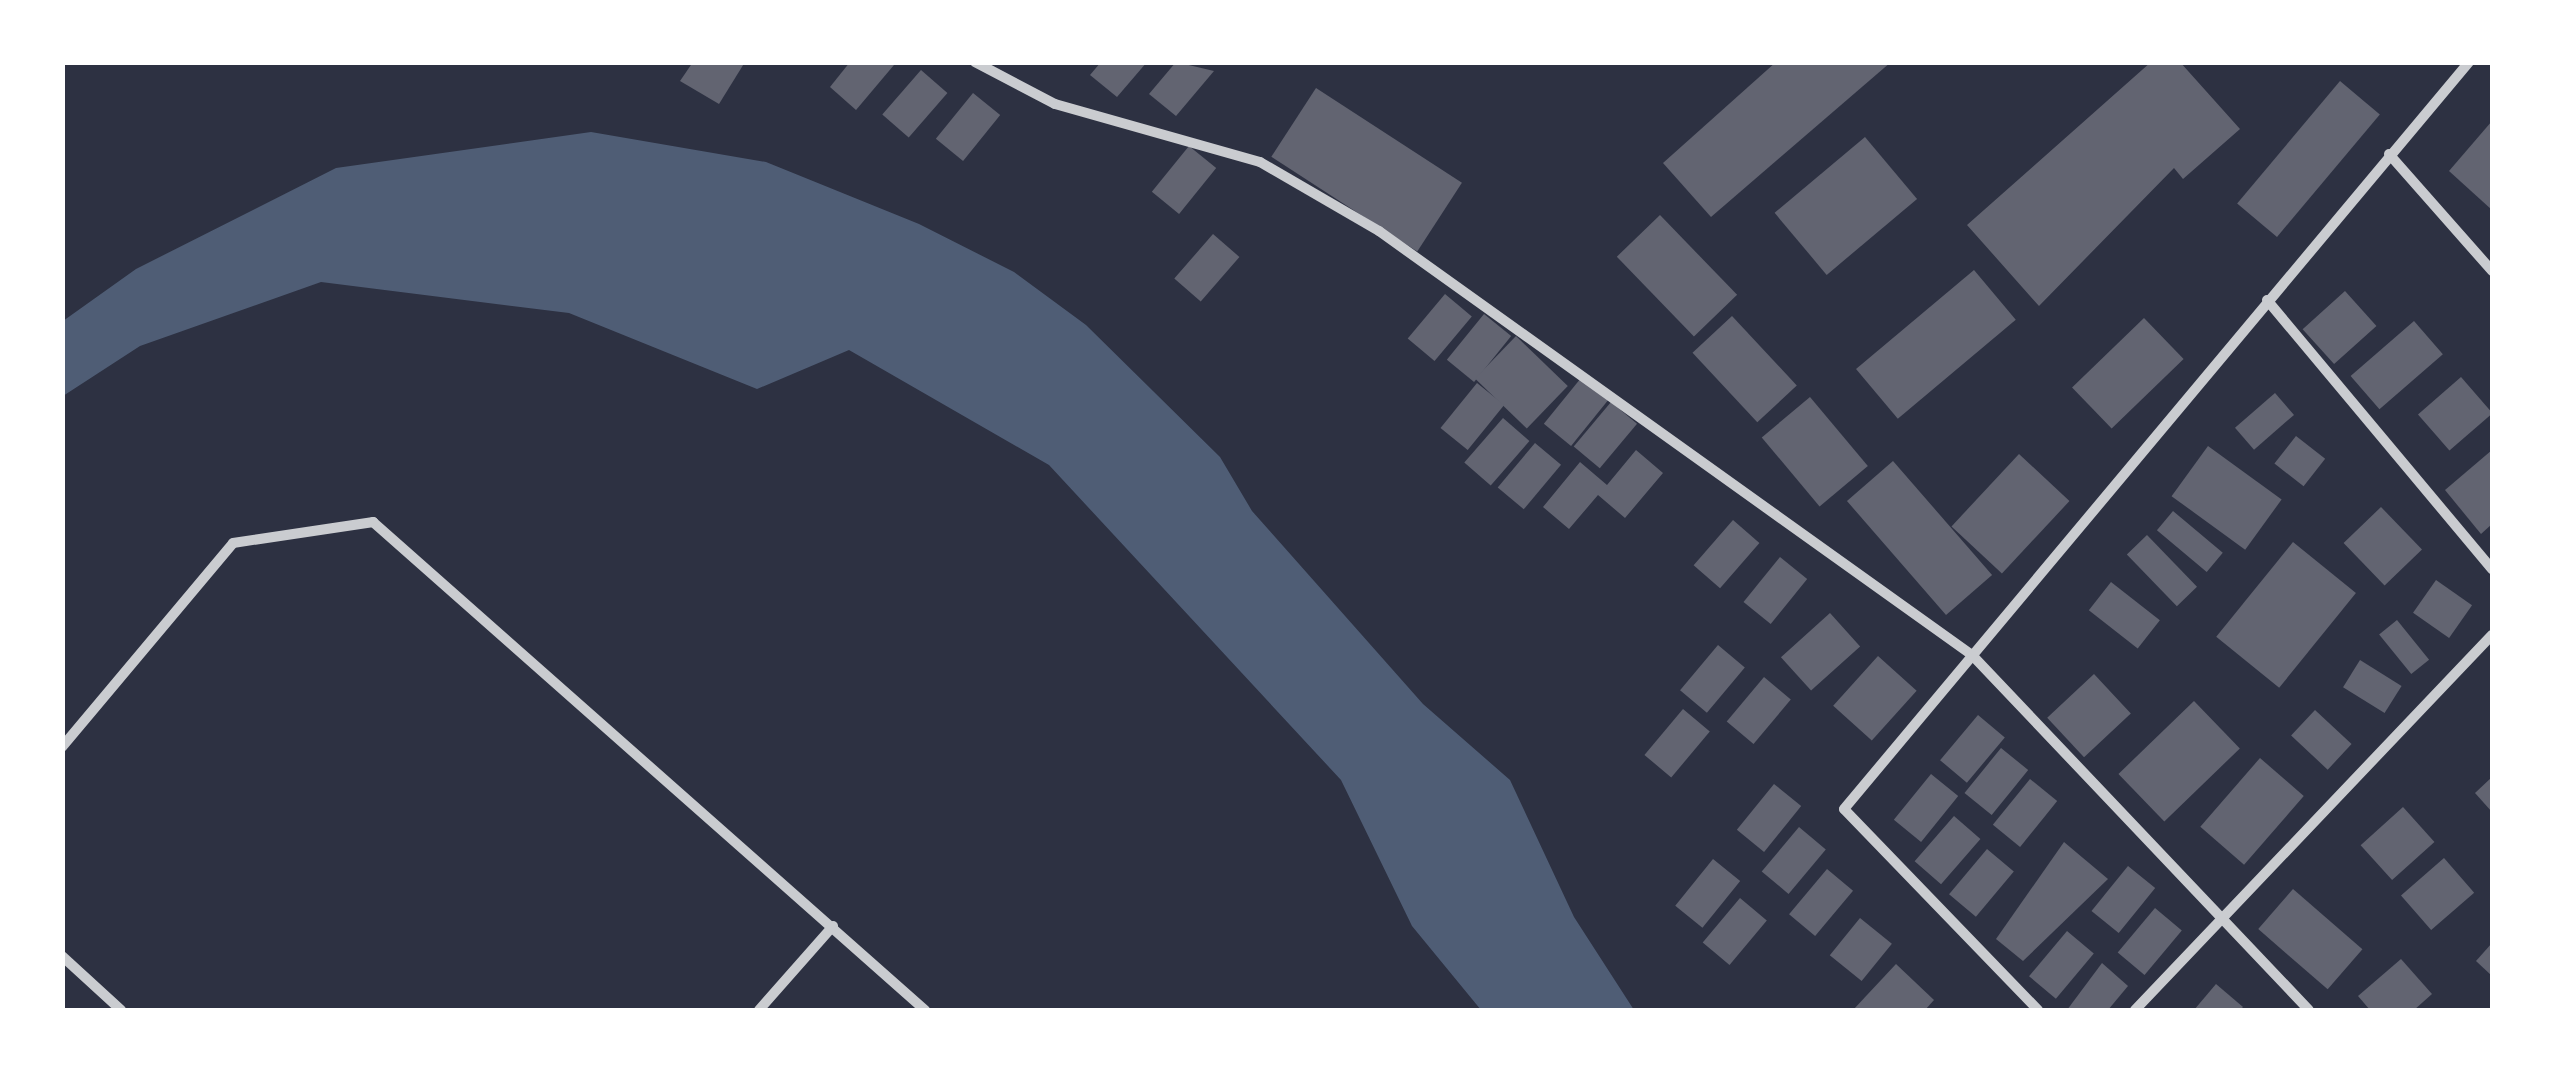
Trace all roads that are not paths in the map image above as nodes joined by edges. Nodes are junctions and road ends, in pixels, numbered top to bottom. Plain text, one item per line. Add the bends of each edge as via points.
1 (975, 62) edge
2 (2469, 62) edge
3 (2388, 154) junction
4 (2492, 270) edge
5 (2266, 300) junction
6 (2492, 568) edge
7 (2492, 635) edge
8 (1972, 655) junction
9 (62, 747) edge
10 (2224, 916) junction
11 (834, 926) junction
12 (62, 956) edge
13 (121, 1010) edge
14 (759, 1010) edge
15 (925, 1010) edge
16 (2038, 1010) edge
17 (2135, 1010) edge
18 (2309, 1010) edge

1 - 8 street via 1055,104 1260,162 1379,231
2 - 3 street
3 - 4 street
3 - 5 street
5 - 6 street
5 - 8 street
7 - 10 street
8 - 10 street
8 - 16 street via 1844,809
9 - 11 street via 233,543 373,522
10 - 17 street
10 - 18 street
11 - 14 street
11 - 15 street
12 - 13 street

